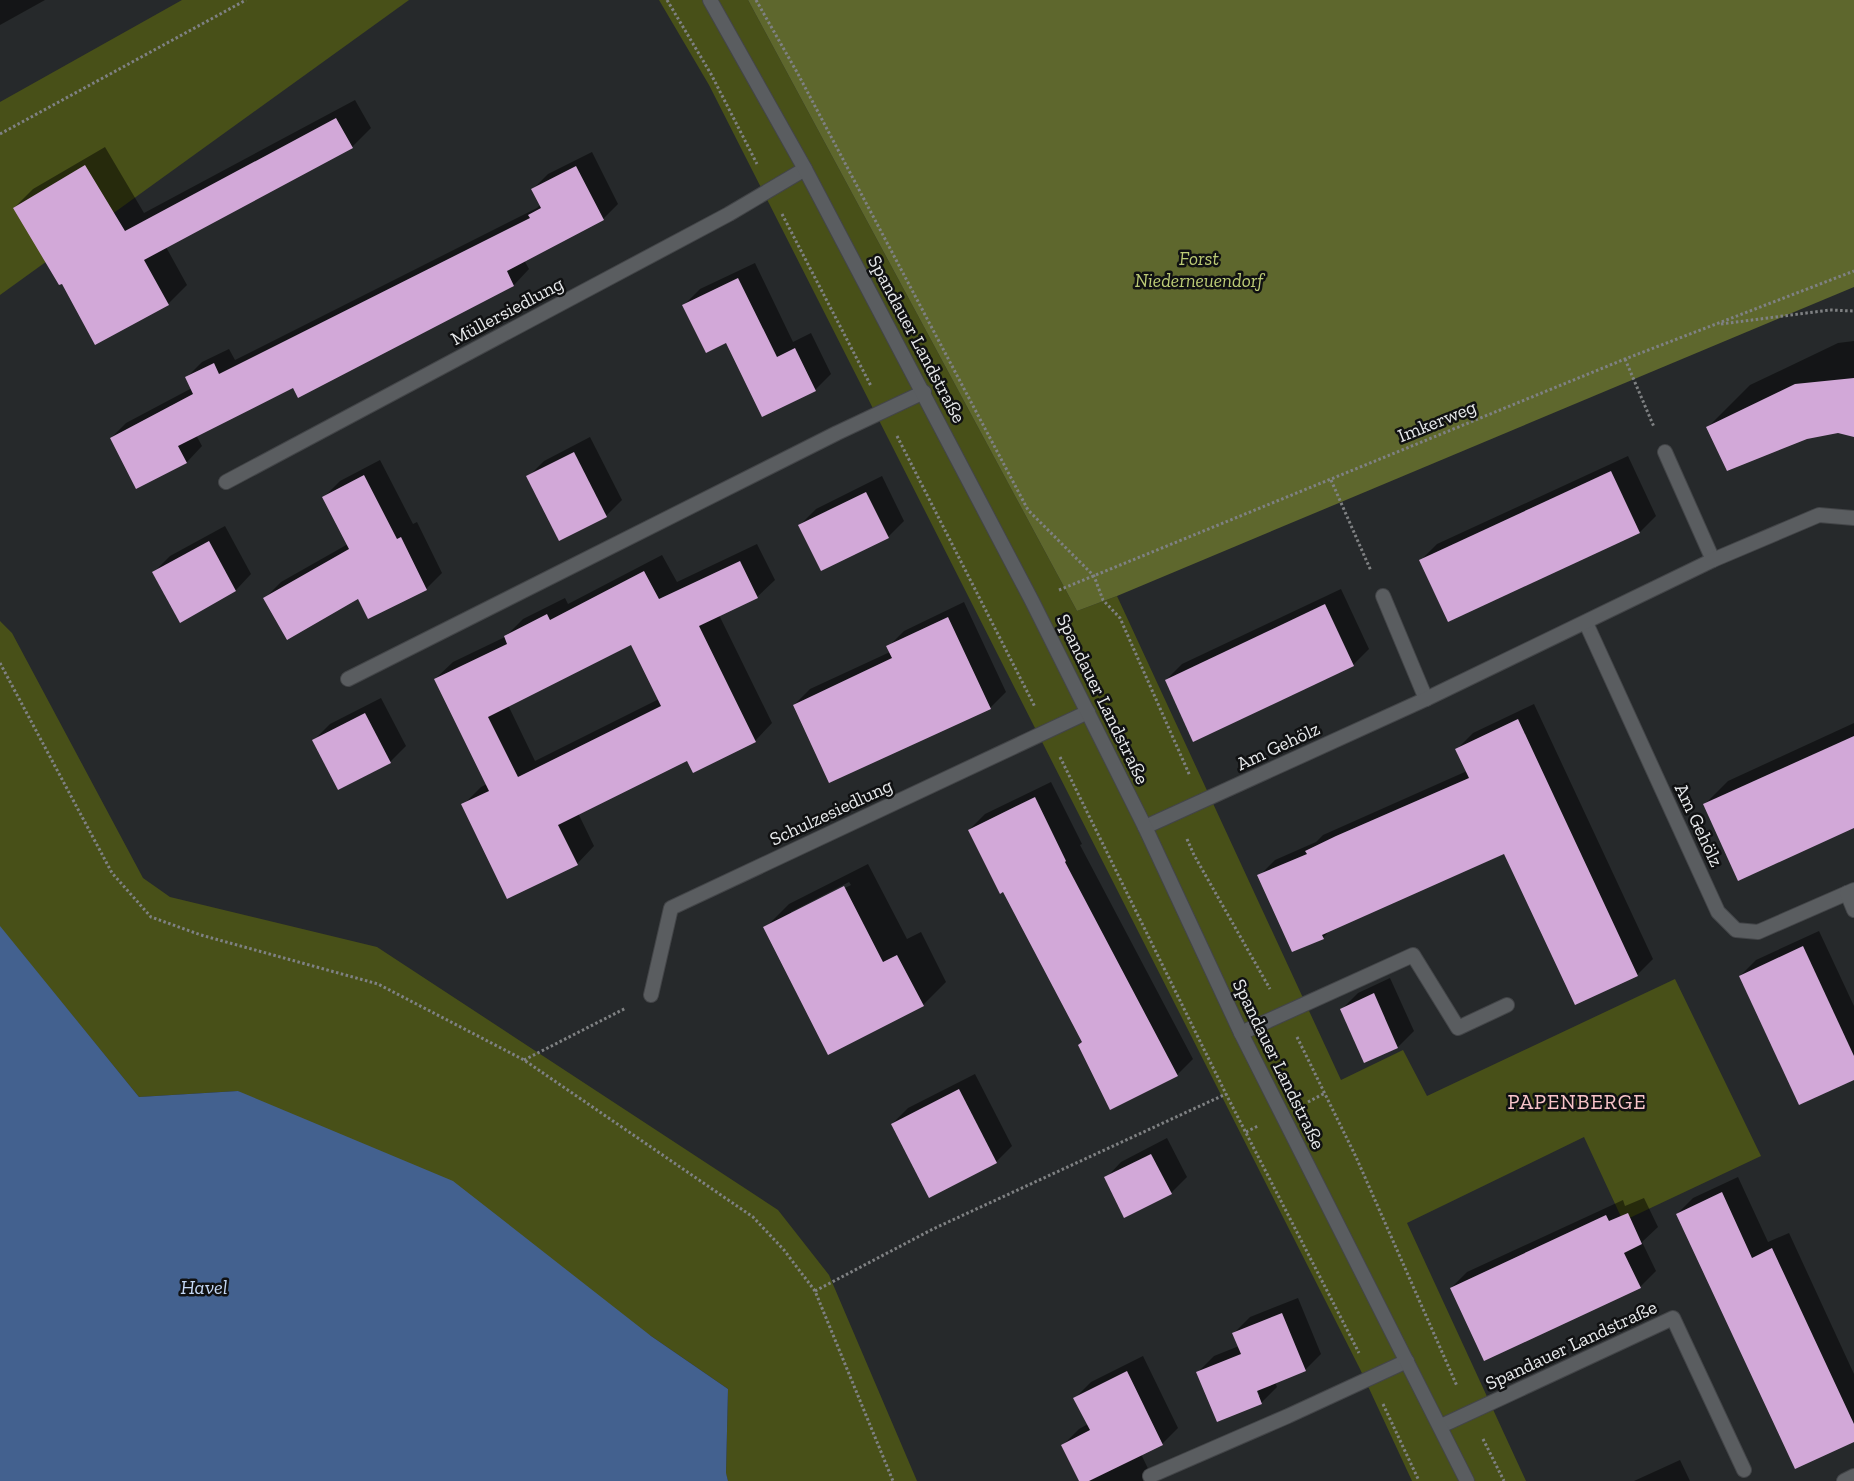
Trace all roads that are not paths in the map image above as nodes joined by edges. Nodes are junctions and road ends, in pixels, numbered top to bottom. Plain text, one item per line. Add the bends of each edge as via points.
1 (710, 0) edge
2 (805, 169) junction
3 (924, 392) junction
4 (1665, 452) road end
5 (226, 482) dead end
6 (1854, 518) edge
7 (1713, 560) junction
8 (1383, 596) road end
9 (1586, 623) junction
10 (348, 679) dead end
11 (1426, 699) junction
12 (1088, 712) junction
13 (1145, 827) junction
14 (1850, 891) edge
15 (1854, 910) edge
16 (651, 995) road end
17 (1507, 1005) dead end
18 (1241, 1033) junction
19 (1407, 1361) junction
20 (1441, 1426) junction
21 (1744, 1470) dead end
22 (1150, 1476) dead end
23 (1854, 1476) edge
24 (1467, 1481) edge
25 (1844, 1481) edge

1 - 2 street, Spandauer Landstraße
2 - 3 street, Spandauer Landstraße
2 - 5 street, Müllersiedlung via 729,214
3 - 10 street
3 - 12 street, Spandauer Landstraße
4 - 7 street
6 - 7 street, Am Gehölz via 1819,515
7 - 9 street, Am Gehölz
8 - 11 street
9 - 11 street, Am Gehölz
9 - 14 street, Am Gehölz via 1718,912 1736,930 1758,932
11 - 13 street, Am Gehölz
12 - 13 street, Spandauer Landstraße
12 - 16 street, Schulzesiedlung via 671,908
13 - 18 street, Spandauer Landstraße
14 - 15 street, Am Gehölz
17 - 18 street via 1458,1028 1413,955
18 - 19 street, Spandauer Landstraße
19 - 20 street, Spandauer Landstraße
19 - 22 street
20 - 21 street, Spandauer Landstraße via 1673,1318
20 - 24 street, Spandauer Landstraße
23 - 25 street

